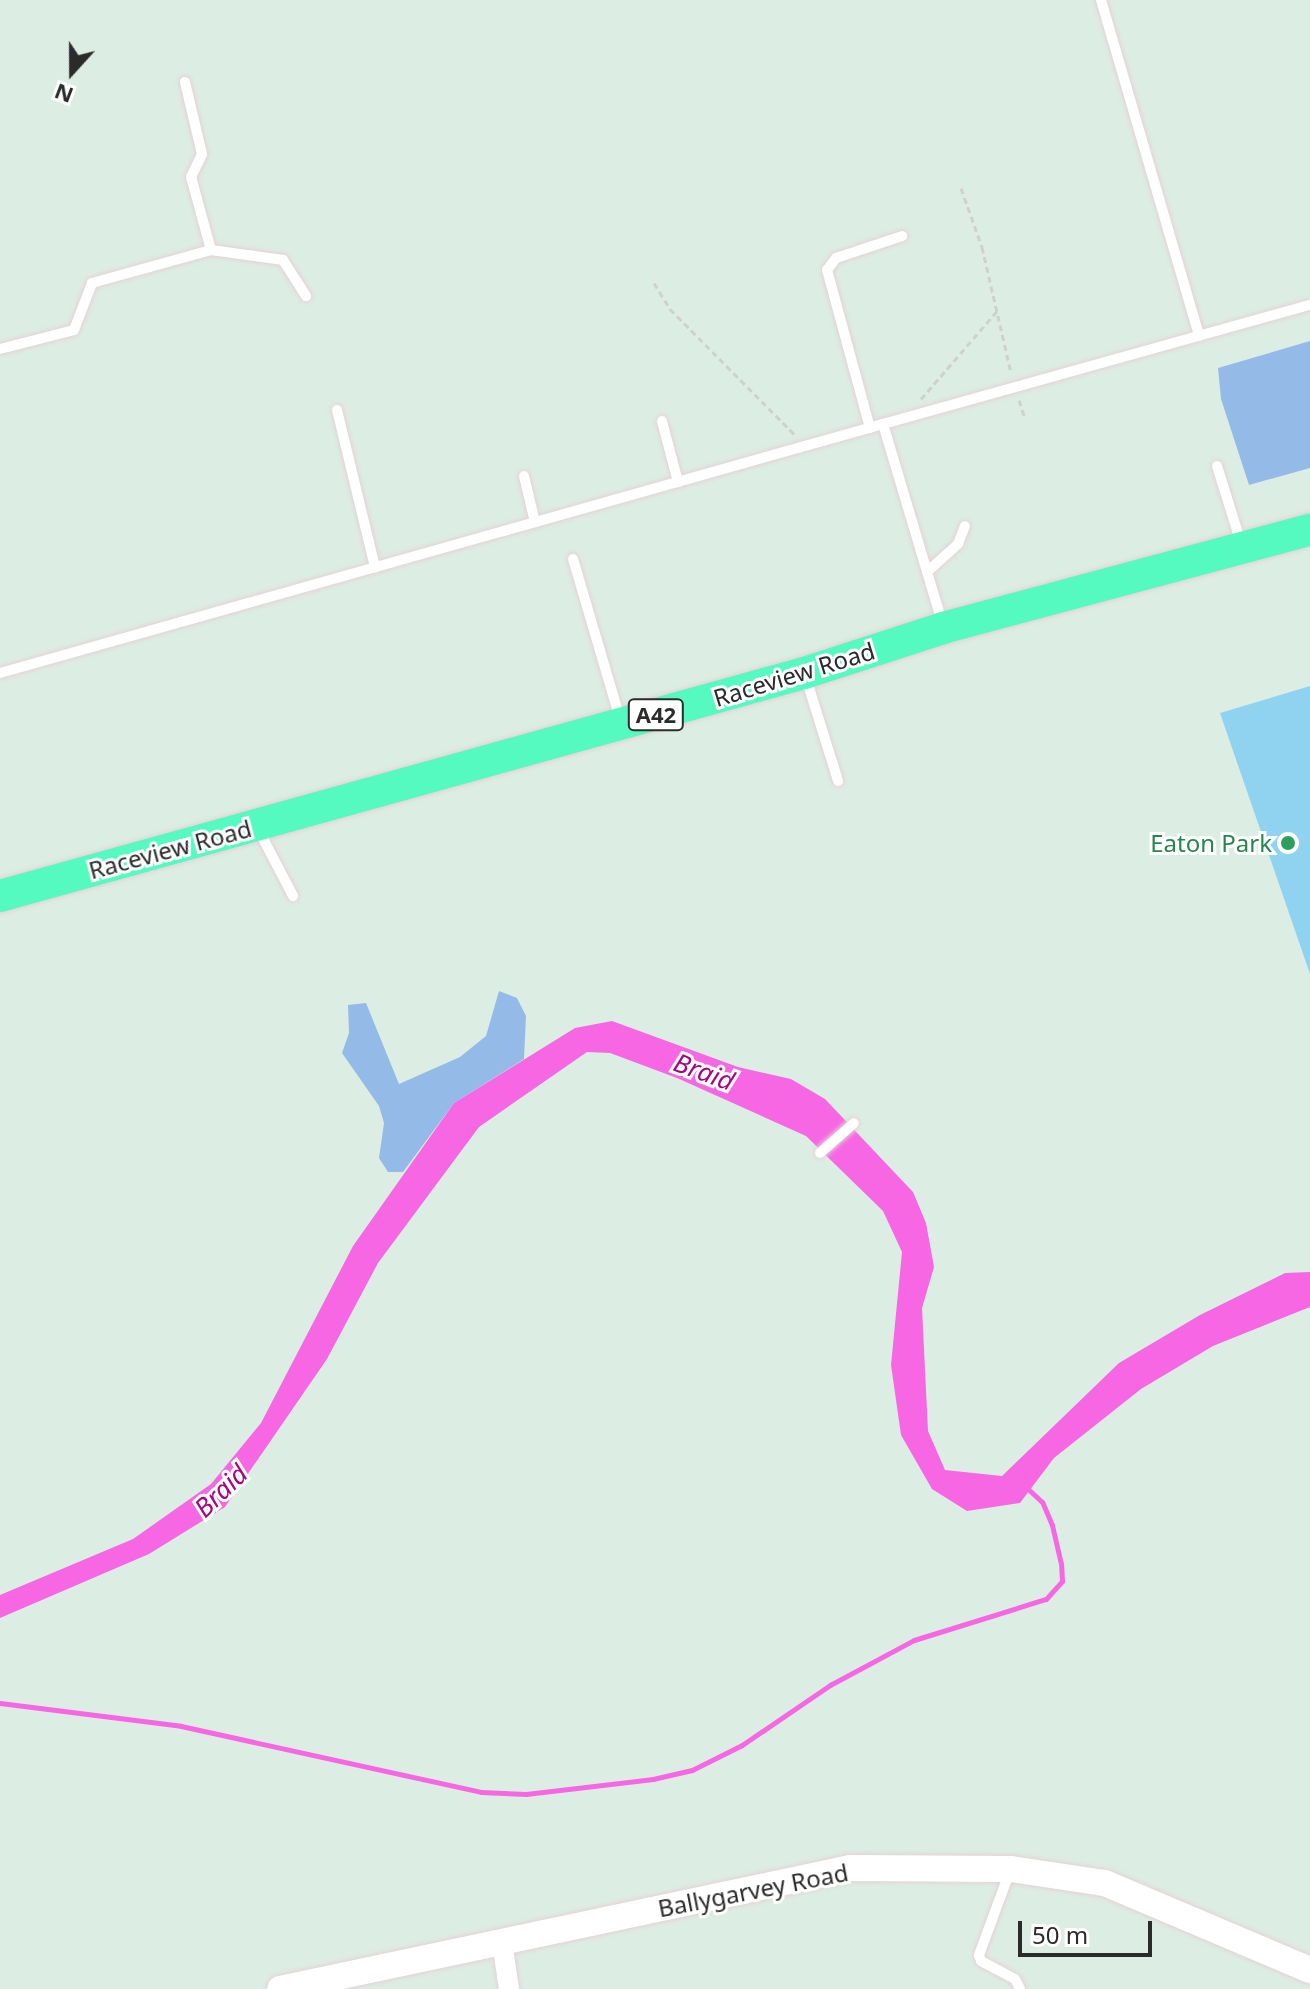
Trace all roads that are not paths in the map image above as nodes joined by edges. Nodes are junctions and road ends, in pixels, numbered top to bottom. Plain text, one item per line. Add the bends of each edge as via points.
1 (1101, 0) edge
2 (185, 82) dead end
3 (902, 236) dead end
4 (211, 250) junction
5 (306, 296) dead end
6 (1310, 305) edge
7 (1199, 336) junction
8 (0, 349) edge
9 (337, 410) dead end
10 (662, 421) dead end
11 (883, 424) junction
12 (870, 428) junction
13 (1217, 466) dead end
14 (524, 476) dead end
15 (678, 482) junction
16 (535, 522) junction
17 (965, 526) dead end
18 (1310, 530) edge
19 (1243, 549) junction
20 (573, 559) dead end
21 (375, 567) junction
22 (927, 572) junction
23 (943, 628) junction
24 (0, 673) edge
25 (804, 673) junction
26 (621, 724) junction
27 (838, 781) dead end
28 (256, 825) junction
29 (0, 896) edge
30 (293, 896) dead end
31 (854, 1123) dead end
32 (820, 1153) dead end
33 (1011, 1869) junction
34 (502, 1942) junction
35 (1310, 1970) edge
36 (280, 1989) edge
37 (509, 1989) edge
38 (1020, 1989) edge

1 - 7 lane
2 - 4 lane via 202,154 191,177
3 - 12 lane via 836,258 827,270
4 - 5 lane via 283,260
4 - 8 lane via 92,283 74,330
6 - 7 lane
7 - 11 lane
9 - 21 lane
10 - 15 lane
11 - 12 lane
11 - 22 lane
12 - 15 lane
13 - 19 lane
14 - 16 lane
15 - 16 lane
16 - 21 lane
17 - 22 lane via 958,544
18 - 19 main road, Raceview Road / A42
19 - 23 main road, Raceview Road / A42
20 - 26 lane
21 - 24 lane
22 - 23 lane
23 - 25 main road, Raceview Road / A42
25 - 26 main road, Raceview Road / A42
25 - 27 lane
26 - 28 main road, Raceview Road / A42
28 - 29 main road, Raceview Road / A42
28 - 30 lane
31 - 32 lane
33 - 34 street, Ballygarvey Road via 850,1868
33 - 35 street, Ballygarvey Road via 1105,1883
33 - 38 lane via 979,1955 1015,1979
34 - 36 street, Ballygarvey Road
34 - 37 street

